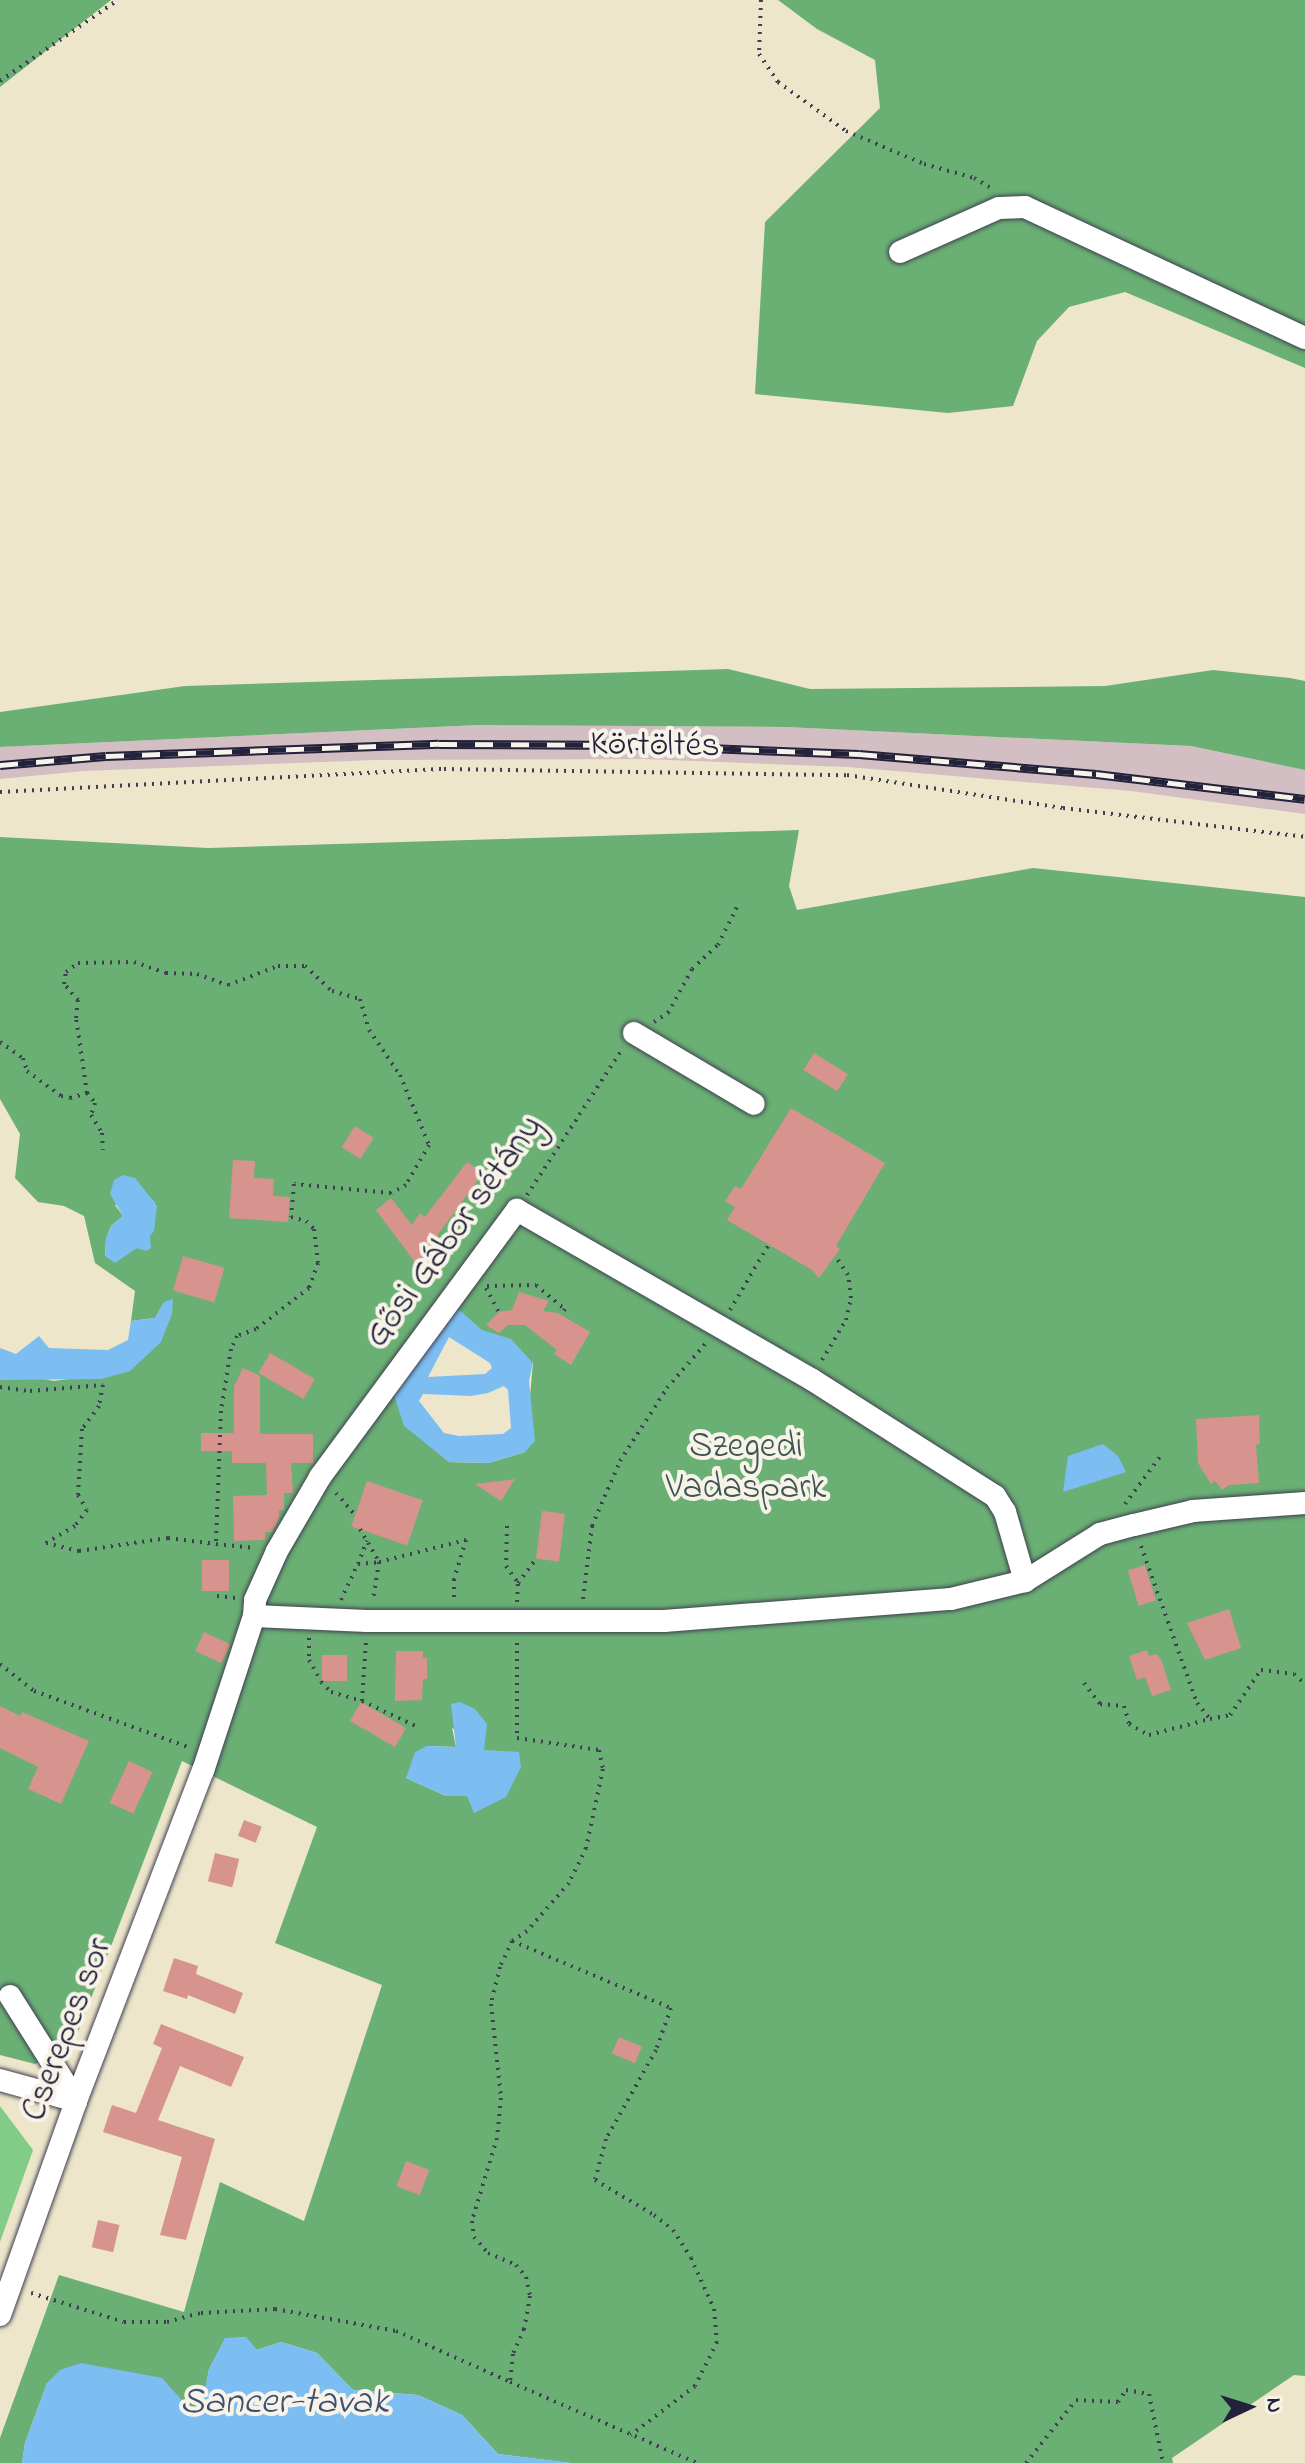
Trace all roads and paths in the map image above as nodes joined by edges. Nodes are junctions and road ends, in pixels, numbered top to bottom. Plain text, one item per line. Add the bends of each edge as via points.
1 (118, 0) edge
2 (761, 0) edge
3 (0, 81) edge
4 (1025, 207) junction
5 (900, 252) dead end
6 (1305, 338) edge
7 (0, 792) edge
8 (1305, 837) edge
9 (737, 907) dead end
10 (634, 1033) junction
11 (0, 1042) edge
12 (87, 1093) junction
13 (754, 1104) dead end
14 (103, 1150) dead end
15 (517, 1210) junction
16 (769, 1244) dead end
17 (835, 1256) dead end
18 (476, 1280) junction
19 (499, 1312) dead end
20 (561, 1315) dead end
21 (719, 1328) junction
22 (811, 1379) junction
23 (0, 1387) edge
24 (1162, 1454) dead end
25 (320, 1477) junction
26 (1305, 1503) edge
27 (356, 1516) dead end
28 (507, 1526) dead end
29 (1125, 1527) junction
30 (360, 1529) dead end
31 (367, 1541) junction
32 (216, 1544) junction
33 (277, 1551) junction
34 (536, 1559) dead end
35 (379, 1562) junction
36 (358, 1564) junction
37 (1025, 1581) junction
38 (518, 1583) junction
39 (254, 1616) junction
40 (308, 1619) junction
41 (331, 1620) junction
42 (367, 1621) junction
43 (580, 1621) junction
44 (454, 1622) junction
45 (517, 1622) junction
46 (0, 1664) edge
47 (1302, 1681) dead end
48 (1084, 1683) dead end
49 (362, 1701) junction
50 (1210, 1719) junction
51 (420, 1728) dead end
52 (206, 1763) junction
53 (512, 1941) junction
54 (10, 1996) dead end
55 (0, 2080) edge
56 (76, 2101) junction
57 (51, 2300) dead end
58 (0, 2315) edge
59 (510, 2382) junction
60 (631, 2435) junction
61 (697, 2463) edge
62 (1026, 2463) edge
63 (1163, 2463) edge

1 - 3 path
2 - 4 path via 759,54 778,82 846,131 924,164 974,178
4 - 5 street via 999,208
4 - 6 street
7 - 8 path, Körtöltés via 444,769 847,775
9 - 10 path, Gősi Gábor sétány via 718,945 692,969 668,1013
10 - 13 street
10 - 15 path, Gősi Gábor sétány
11 - 12 path via 61,1096
12 - 14 path via 95,1103 91,1115 102,1133
12 - 32 path via 78,1000 64,984 66,972 78,963 134,962 228,985 278,966 305,966 332,991 360,999 369,1030 400,1075 429,1145 406,1185 391,1193 294,1184 291,1217 314,1229 318,1263 309,1288 256,1329 237,1336 231,1349 221,1411
15 - 18 street, Gősi Gábor sétány
15 - 21 street
16 - 21 path
17 - 22 path via 848,1275 851,1298 846,1320
18 - 19 path
18 - 20 path via 536,1285 565,1309
18 - 25 street, Gősi Gábor sétány
21 - 22 street
21 - 43 path via 667,1388 620,1461 592,1526
22 - 37 street via 995,1496 1005,1512
23 - 32 path via 30,1391 103,1385 99,1406 82,1429 78,1495 87,1510 75,1526 46,1543 79,1551 168,1538
24 - 29 path via 1128,1496
25 - 27 path
25 - 33 street, Gősi Gábor sétány
26 - 29 street via 1193,1511
28 - 38 path via 506,1566
29 - 37 street via 1100,1534
29 - 50 path via 1197,1703
30 - 31 path
31 - 35 path
31 - 36 path
32 - 33 path
33 - 39 street, Gősi Gábor sétány via 255,1600
34 - 38 path
35 - 36 path
35 - 42 path
35 - 44 path via 466,1540 454,1579
36 - 41 path
37 - 43 street via 951,1599 664,1621
38 - 45 path
39 - 40 street
39 - 52 street, Cserepes sor
40 - 41 street
40 - 49 path via 309,1660 321,1682 331,1692
41 - 42 street
42 - 44 street
42 - 49 path
43 - 45 street
44 - 45 street
45 - 53 path via 517,1738 599,1750 603,1769 586,1848 569,1883
46 - 52 path via 34,1691
47 - 50 path via 1294,1674 1261,1670 1230,1715
48 - 50 path via 1100,1704 1124,1706 1129,1724 1149,1735
49 - 51 path
52 - 56 street, Cserepes sor
53 - 59 path via 491,2004 501,2098 497,2138 472,2221 474,2237 488,2253 516,2265 526,2277 530,2296
53 - 60 path via 671,2008 656,2050 606,2139 595,2180 673,2230 714,2309 717,2342 695,2386
54 - 56 street
55 - 56 street
56 - 58 street, Cserepes sor
57 - 59 path via 124,2322 275,2309 396,2331
59 - 60 path
60 - 61 path
62 - 63 path via 1076,2400 1118,2402 1126,2390 1149,2394

